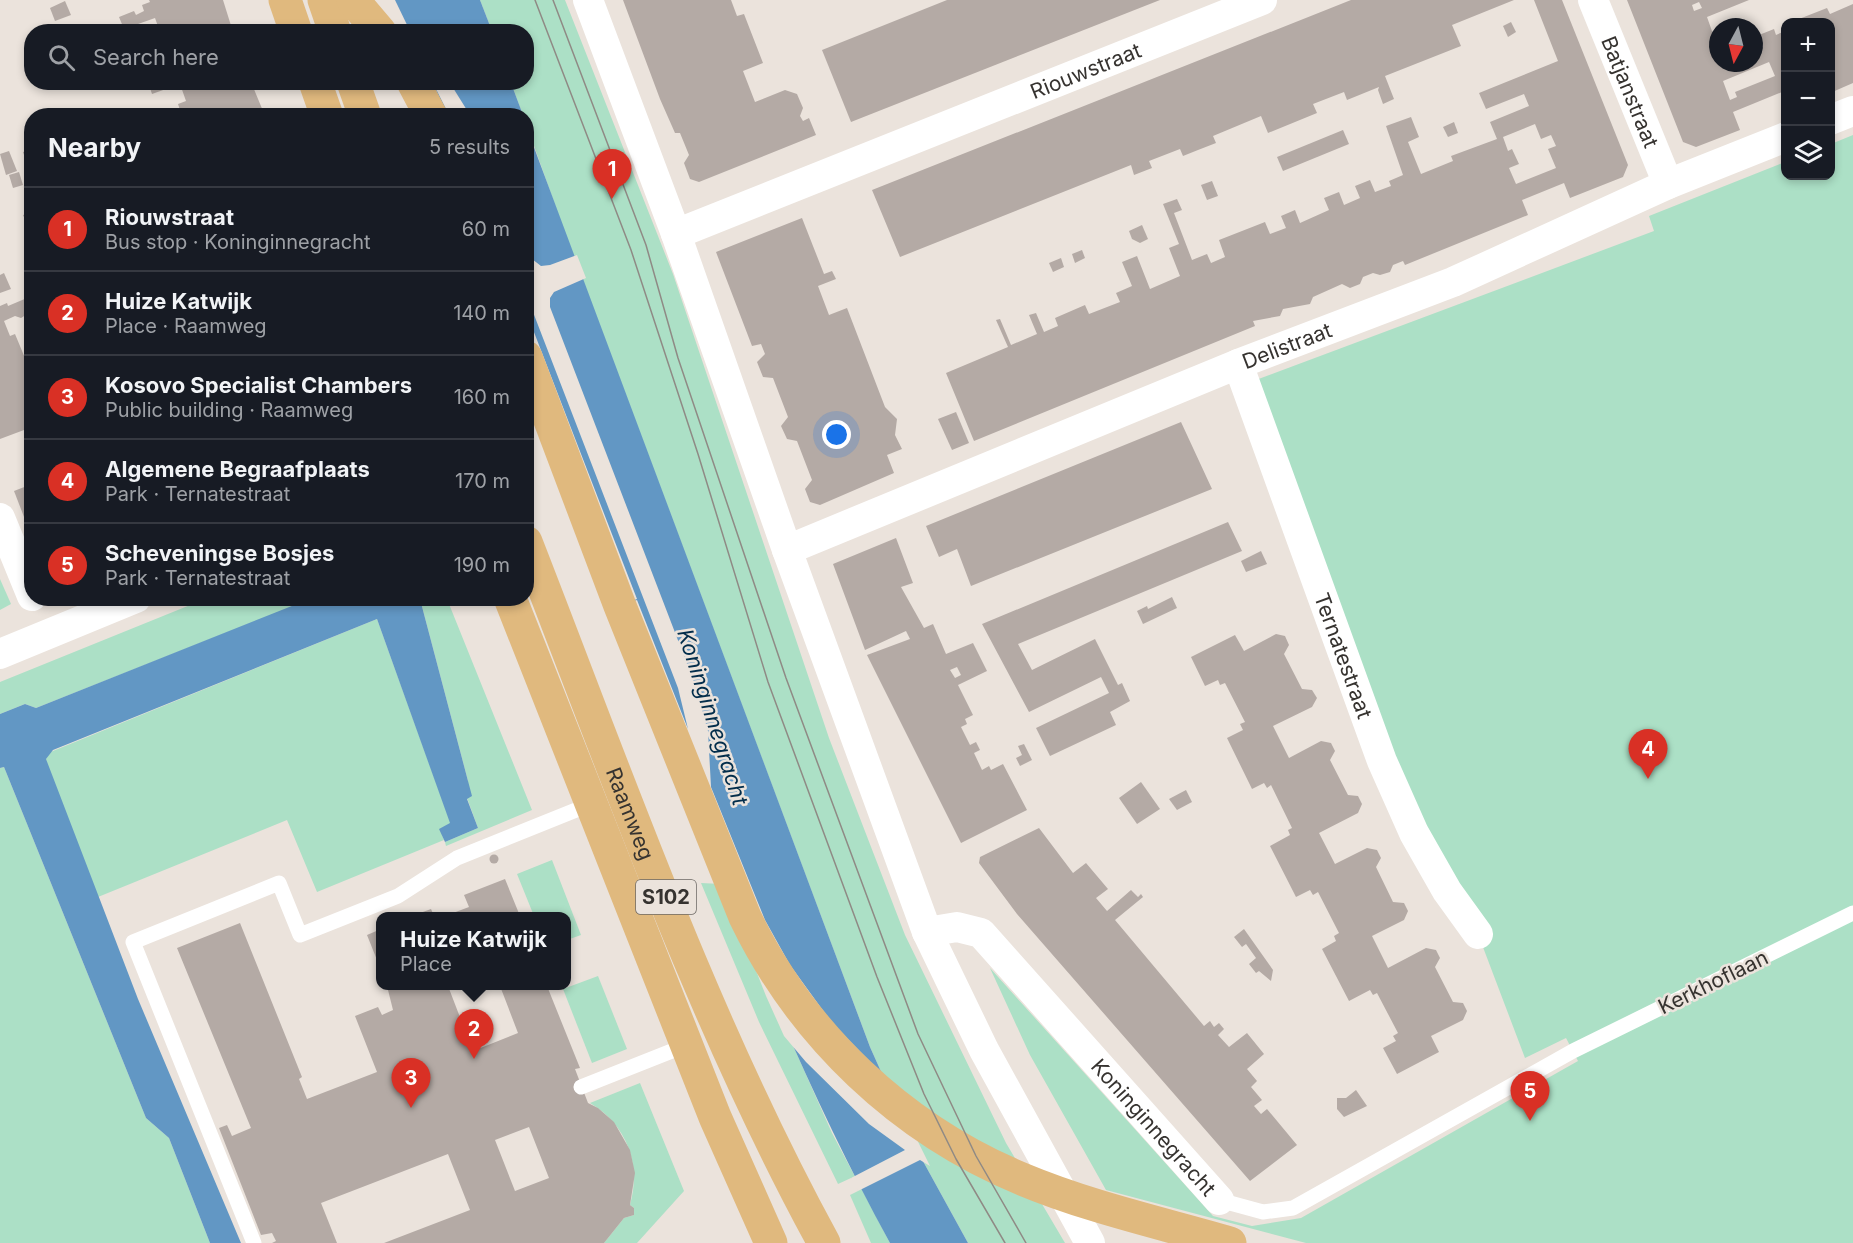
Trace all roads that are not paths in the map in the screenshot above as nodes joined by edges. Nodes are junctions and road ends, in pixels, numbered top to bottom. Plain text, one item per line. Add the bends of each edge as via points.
1 (285, 0) edge
2 (324, 0) edge
3 (354, 0) edge
4 (588, 0) edge
5 (1262, 0) edge
6 (1593, 0) edge
7 (293, 24) edge
8 (332, 24) edge
9 (374, 24) edge
10 (318, 90) edge
11 (356, 90) edge
12 (417, 90) edge
13 (324, 108) edge
14 (362, 108) edge
15 (426, 108) edge
16 (1853, 111) edge
17 (1835, 118) edge
18 (1781, 139) edge
19 (1668, 184) junction
20 (676, 234) junction
21 (1239, 364) junction
22 (534, 378) edge
23 (0, 518) edge
24 (787, 550) junction
25 (534, 562) edge
26 (24, 577) edge
27 (36, 606) edge
28 (117, 606) edge
29 (513, 606) edge
30 (47, 635) junction
31 (0, 654) edge
32 (591, 804) junction
33 (1853, 913) edge
34 (927, 932) junction
35 (1478, 934) dead end
36 (687, 1045) junction
37 (1573, 1051) joint
38 (581, 1087) dead end
39 (1219, 1200) joint
40 (254, 1243) edge
41 (771, 1243) edge
42 (824, 1243) edge
43 (1090, 1243) edge
44 (1230, 1243) edge

1 - 7 main road
2 - 8 main road
3 - 9 main road
4 - 20 street
5 - 20 street, Riouwstraat
6 - 19 street, Batjanstraat
10 - 13 main road
11 - 14 main road
12 - 15 main road
16 - 17 street
18 - 19 street, Delistraat
19 - 21 street, Delistraat via 1453,282
20 - 24 street
21 - 24 street, Delistraat
21 - 35 street, Ternatestraat via 1382,761 1414,833 1447,891
22 - 44 main road via 620,606 749,925 789,992 823,1036 877,1091 965,1152 1029,1182
23 - 26 street
24 - 34 street
25 - 42 main road, Raamweg / S102 via 714,1015 768,1134
27 - 30 street
28 - 30 street
29 - 32 main road, Raamweg / S102
30 - 31 street
32 - 36 main road, Raamweg / S102
32 - 40 lane via 457,858 398,896 300,935 279,883 133,942
33 - 37 lane, Kerkhoflaan
34 - 39 street, Koninginnegracht via 957,927 981,933
34 - 43 street via 989,1060
36 - 38 lane
36 - 41 main road, Raamweg / S102
37 - 39 lane, Koninginnegracht via 1293,1208 1263,1212

